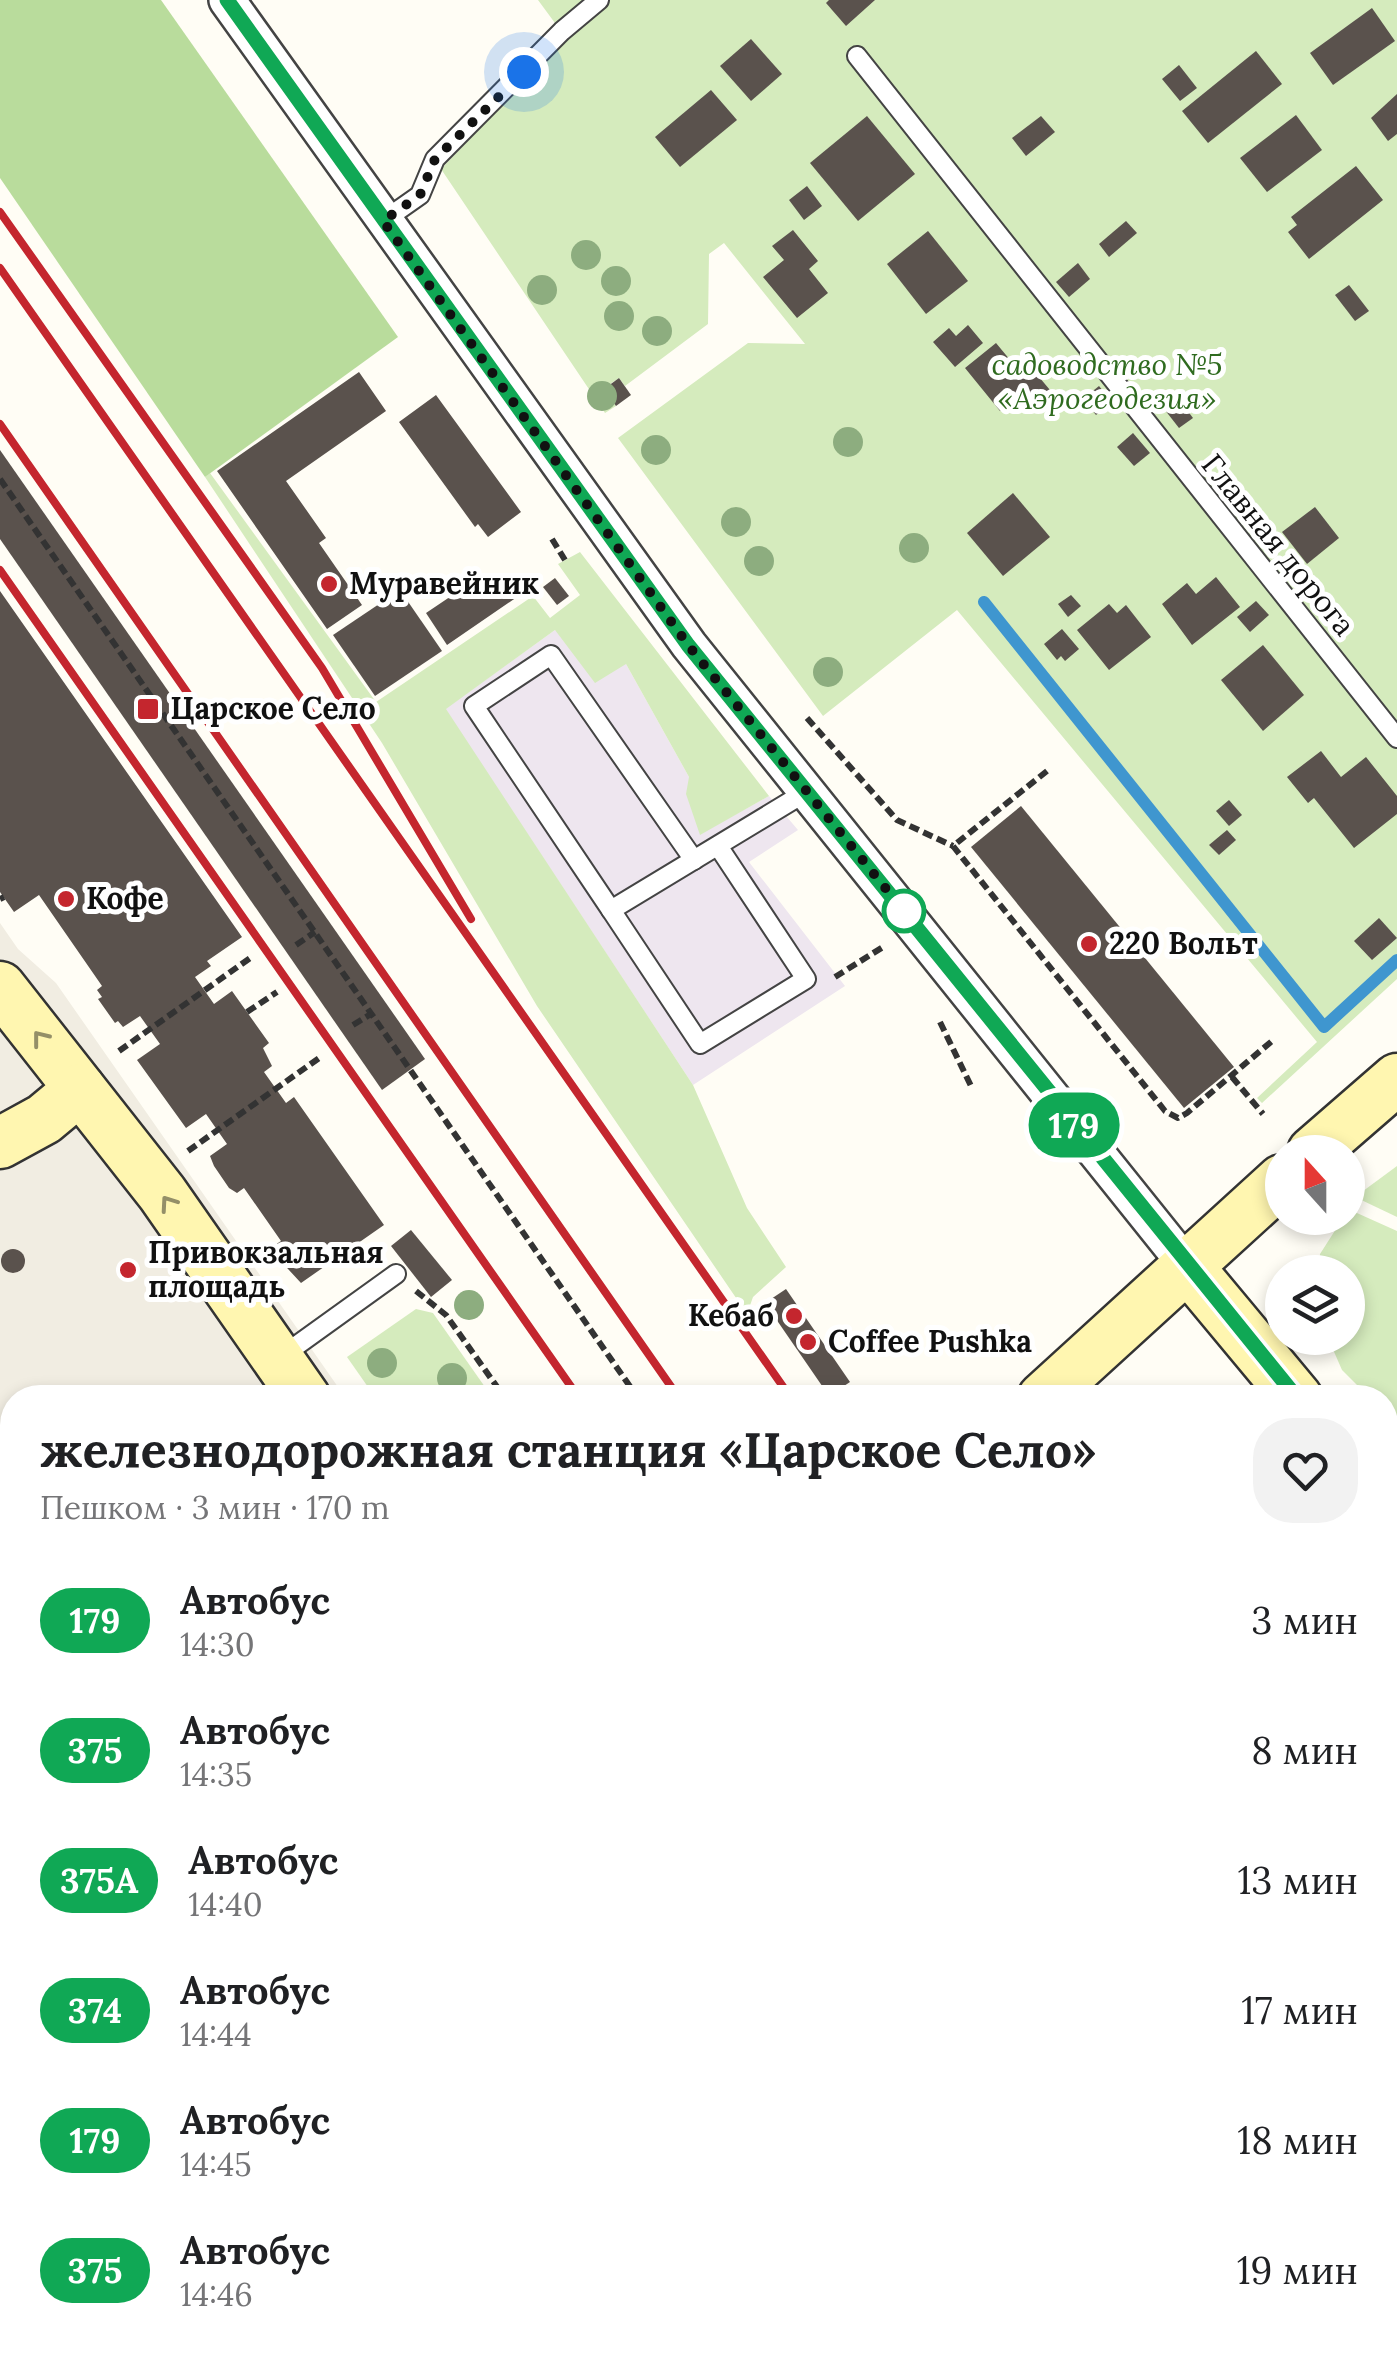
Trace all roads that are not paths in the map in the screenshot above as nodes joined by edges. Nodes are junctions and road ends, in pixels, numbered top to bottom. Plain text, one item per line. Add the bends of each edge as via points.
1 (226, 0) edge
2 (600, 0) edge
3 (857, 56) dead end
4 (383, 221) junction
5 (1397, 738) edge
6 (806, 792) junction
7 (718, 846) junction
8 (694, 860) junction
9 (611, 910) junction
10 (0, 987) edge
11 (1397, 1079) edge
12 (80, 1089) junction
13 (1333, 1135) edge
14 (0, 1143) edge
15 (1265, 1196) edge
16 (1188, 1268) junction
17 (396, 1274) road end
18 (291, 1378) edge
19 (1057, 1385) edge
20 (1286, 1385) edge

1 - 4 street
2 - 4 lane via 435,159 420,195
3 - 5 lane, Главная дорога
4 - 6 street via 588,510
6 - 7 lane
6 - 16 street
7 - 8 lane
7 - 9 lane via 806,979 700,1044
8 - 9 lane
8 - 9 lane via 551,655 474,706
12 -> 10 main road
11 - 13 main road
12 - 14 main road
18 -> 12 main road
15 - 16 main road
16 - 19 main road
16 - 20 main road
17 - 18 lane

